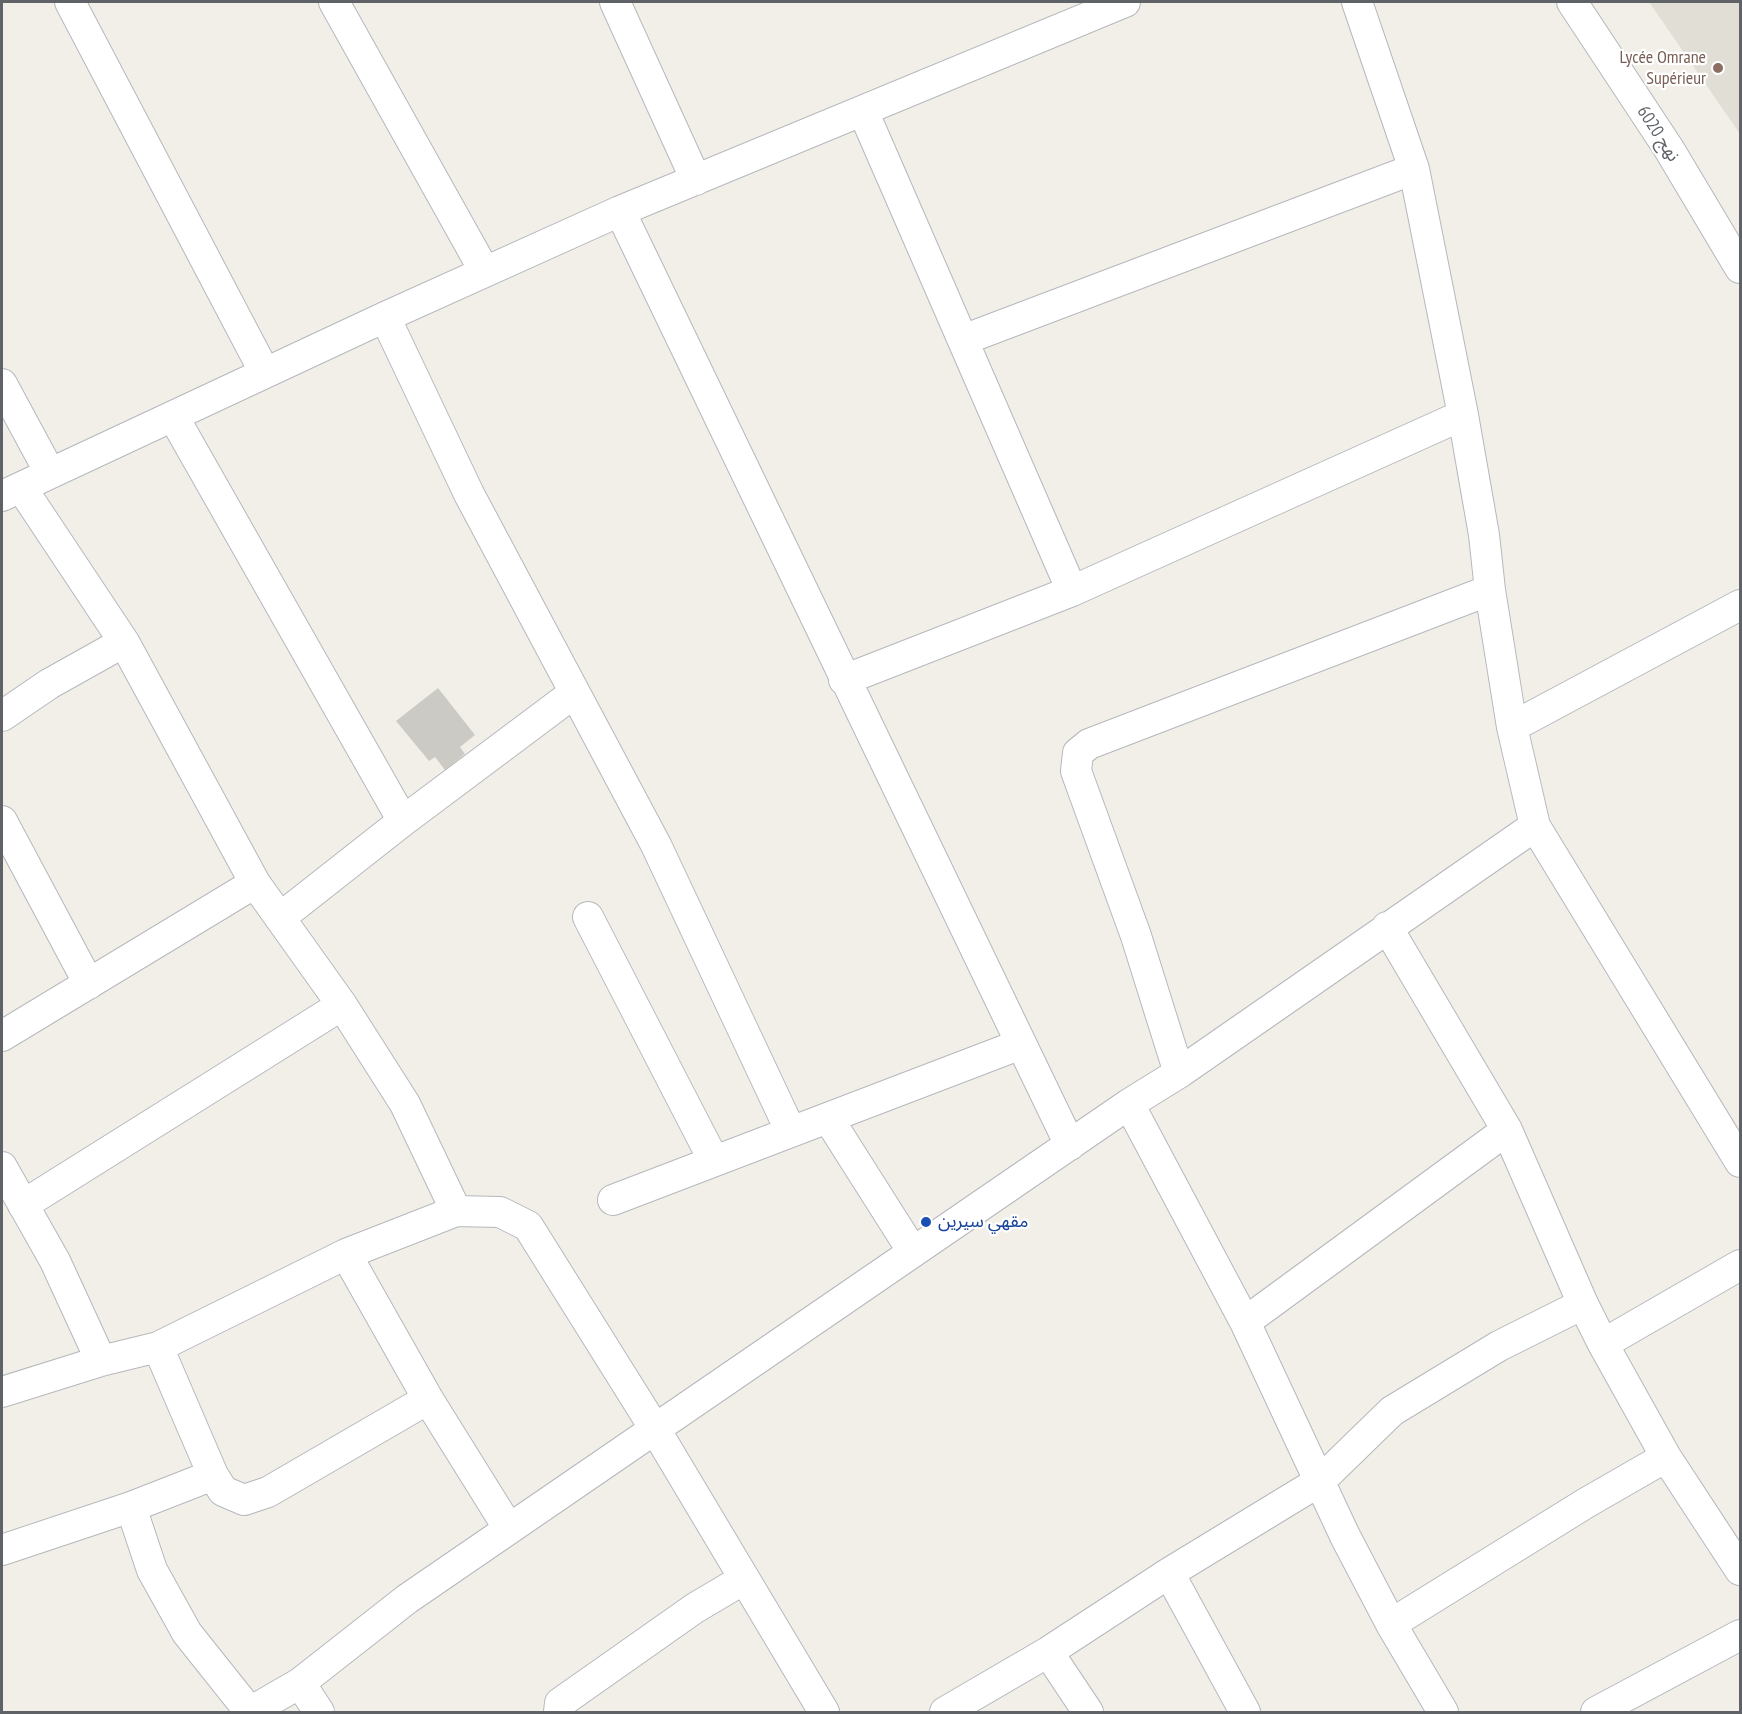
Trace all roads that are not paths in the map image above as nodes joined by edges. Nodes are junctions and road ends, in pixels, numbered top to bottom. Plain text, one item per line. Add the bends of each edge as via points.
1 (70, 2) edge
2 (334, 2) edge
3 (615, 2) edge
4 (1125, 2) edge
5 (1357, 2) edge
6 (1572, 2) edge
7 (863, 111) junction
8 (1414, 169) junction
9 (696, 180) junction
10 (620, 211) junction
11 (1740, 268) edge
12 (485, 272) junction
13 (385, 317) junction
14 (963, 340) junction
15 (265, 373) junction
16 (2, 384) edge
17 (1463, 415) junction
18 (173, 416) junction
19 (50, 473) junction
20 (11, 491) edge
21 (1490, 590) junction
22 (1072, 591) junction
23 (1740, 605) edge
24 (124, 642) junction
25 (844, 680) junction
26 (574, 693) junction
27 (2, 716) edge
28 (1512, 727) junction
29 (2, 821) edge
30 (403, 821) junction
31 (1534, 826) junction
32 (255, 883) junction
33 (281, 917) junction
34 (588, 917) dead end
35 (1387, 927) junction
36 (89, 984) junction
37 (342, 1005) junction
38 (2, 1036) edge
39 (1021, 1044) junction
40 (1179, 1073) junction
41 (1129, 1104) junction
42 (828, 1118) junction
43 (1507, 1130) junction
44 (791, 1132) junction
45 (1070, 1145) junction
46 (1738, 1150) edge
47 (714, 1161) junction
48 (2, 1167) edge
49 (613, 1200) dead end
50 (24, 1205) junction
51 (456, 1211) junction
52 (913, 1252) junction
53 (346, 1254) junction
54 (1740, 1265) edge
55 (1583, 1304) junction
56 (1245, 1322) junction
57 (1603, 1344) junction
58 (158, 1347) junction
59 (101, 1361) junction
60 (2, 1392) edge
61 (428, 1399) junction
62 (655, 1430) junction
63 (1666, 1457) junction
64 (213, 1475) junction
65 (1320, 1481) junction
66 (131, 1507) junction
67 (509, 1529) junction
68 (2, 1550) edge
69 (1740, 1570) edge
70 (1169, 1573) junction
71 (744, 1579) junction
72 (1391, 1624) junction
73 (1740, 1635) edge
74 (1048, 1652) junction
75 (300, 1683) junction
76 (250, 1712) edge
77 (319, 1713) edge
78 (559, 1713) edge
79 (824, 1713) edge
80 (945, 1713) edge
81 (1088, 1713) edge
82 (1245, 1713) edge
83 (1443, 1713) edge
84 (1596, 1713) edge

1 - 15 street
2 - 12 street
3 - 9 street
4 - 7 street
5 - 8 street
6 - 11 street, نهج 6020 via 1669,149
7 - 9 street
7 - 14 street
8 - 14 street
8 - 17 street
9 - 10 street
10 - 12 street
10 - 25 street
12 - 13 street
13 - 15 street
13 - 26 street via 469,494
14 - 22 street
15 - 18 street
16 - 19 street
17 - 21 street via 1485,535
17 - 22 street
18 - 19 street
18 - 30 street
19 - 20 street
20 - 24 street
21 - 28 street
21 - 40 street via 1089,744 1078,753 1076,771 1136,936
22 - 25 street
23 - 28 street
24 - 27 street
24 - 32 street
25 - 39 street
26 - 30 street
26 - 44 street via 656,845
28 - 31 street
29 - 36 street
30 - 33 street
31 - 35 street
31 - 46 street
32 - 33 street
32 - 36 street
33 - 37 street
34 - 47 street
35 - 40 street
35 - 43 street
36 - 38 street
37 - 50 street
37 - 51 street via 405,1104
39 - 42 street
39 - 45 street
40 - 41 street
41 - 45 street
41 - 56 street
42 - 44 street
42 - 52 street
43 - 55 street
43 - 56 street
44 - 47 street
45 - 52 street
47 - 49 street
48 - 50 street
50 - 59 street via 55,1261
51 - 53 street
51 - 62 street via 500,1212 528,1226
52 - 62 street
53 - 58 street
53 - 61 street
54 - 57 street
55 - 57 street
55 - 65 street via 1499,1346 1392,1411
56 - 65 street
57 - 63 street
58 - 59 street
58 - 64 street
59 - 60 street
61 - 64 street via 268,1492 244,1500 223,1491
61 - 67 street
62 - 67 street
62 - 71 street
63 - 69 street
63 - 72 street
64 - 66 street
65 - 70 street
65 - 72 street
66 - 68 street
66 - 76 street via 152,1570 187,1633
67 - 75 street via 407,1599
70 - 74 street
70 - 82 street
71 - 78 street via 695,1608 560,1703
71 - 79 street
72 - 83 street
73 - 84 street
74 - 80 street
74 - 81 street
75 - 76 street
75 - 77 street

